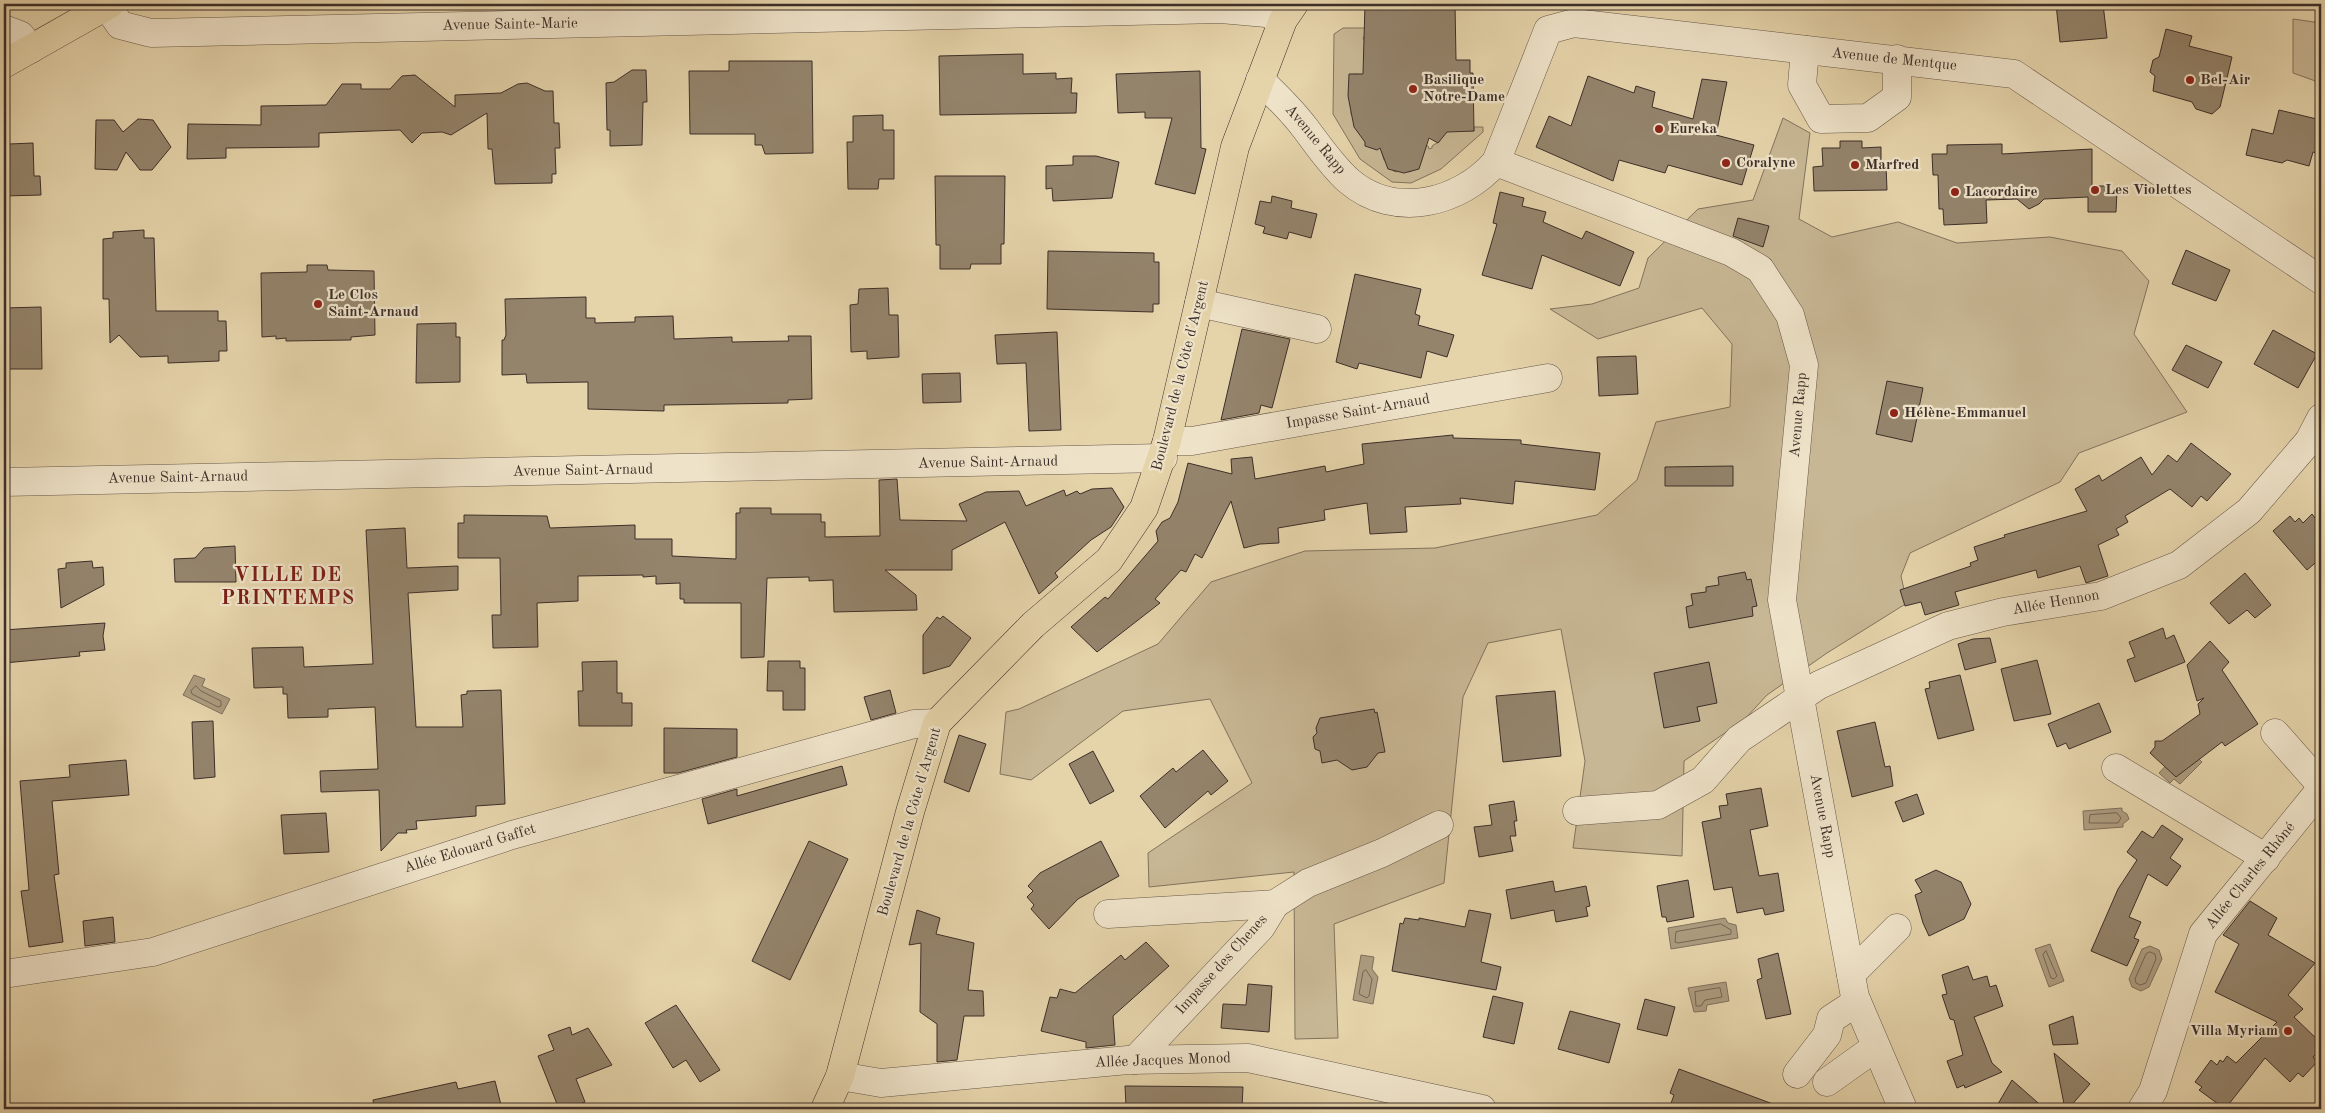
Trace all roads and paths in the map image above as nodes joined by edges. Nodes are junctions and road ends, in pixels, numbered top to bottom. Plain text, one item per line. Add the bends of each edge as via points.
1 (109, 5) edge
2 (1288, 12) edge
3 (4, 29) edge
4 (31, 50) junction
5 (1805, 50) junction
6 (1897, 59) junction
7 (4, 64) edge
8 (1260, 80) junction
9 (1496, 162) junction
10 (2321, 280) edge
11 (1198, 304) junction
12 (1317, 329) dead end
13 (1548, 378) dead end
14 (2321, 418) edge
15 (1165, 450) junction
16 (4, 482) edge
17 (1799, 697) junction
18 (937, 723) junction
19 (2275, 734) dead end
20 (2116, 768) dead end
21 (2321, 785) edge
22 (2321, 789) edge
23 (1577, 811) dead end
24 (1439, 825) dead end
25 (2266, 858) junction
26 (1275, 904) junction
27 (1108, 914) dead end
28 (1897, 928) dead end
29 (4, 974) edge
30 (1851, 974) junction
31 (1857, 1002) junction
32 (1876, 1047) junction
33 (1135, 1060) junction
34 (1797, 1074) dead end
35 (840, 1076) junction
36 (1827, 1082) dead end
37 (825, 1109) edge
38 (1482, 1109) edge
39 (1903, 1109) edge
40 (2142, 1109) edge

1 - 2 street, Avenue Sainte-Marie via 120,24 151,33 1221,9
1 - 4 main road
2 - 8 main road, Boulevard de la Côte d'Argent
3 - 4 street via 20,35
4 - 7 main road
5 - 6 street, Avenue de Mentque
5 - 6 street via 1802,85 1821,119 1868,118 1897,97
5 - 9 street, Avenue de Mentque via 1574,23 1548,30
6 - 10 street, Avenue de Mentque via 2014,74
8 - 9 street, Avenue Rapp via 1350,181 1375,196 1406,203 1438,201 1466,189
8 - 11 main road, Boulevard de la Côte d'Argent via 1235,147
9 - 17 street, Avenue Rapp via 1731,252 1760,269 1790,315 1804,365 1782,600
11 - 12 street
11 - 15 main road, Boulevard de la Côte d'Argent
13 - 15 street, Impasse Saint-Arnaud via 1192,441
14 - 17 street, Allée Hennon via 2309,441 2249,511 2179,565 2101,596 2003,612 1948,626
15 - 16 street, Avenue Saint-Arnaud
15 - 18 main road, Boulevard de la Côte d'Argent via 1144,508 1109,560 1033,625
17 - 23 street, Allée Hennon via 1739,739 1703,780 1658,805
17 - 30 street, Avenue Rapp
18 - 29 street, Allée Edouard Gaffet via 914,724 512,835 153,952
18 - 35 main road, Boulevard de la Côte d'Argent
19 - 21 street
20 - 25 street
22 - 25 street, Allée Charles Rhôné
24 - 26 street via 1382,853 1308,883
25 - 40 street, Allée Charles Rhôné via 2203,934 2152,1092
26 - 27 street, Impasse des Chenes
26 - 33 street, Impasse des Chenes via 1261,926
28 - 30 street
30 - 31 street, Avenue Rapp
31 - 32 street, Avenue Rapp
31 - 34 street via 1831,1019 1828,1035
32 - 36 street
32 - 39 street, Avenue Rapp
33 - 35 street, Allée Jacques Monod via 882,1082
33 - 38 street, Allée Jacques Monod via 1248,1058
35 - 37 main road, Boulevard de la Côte d'Argent

